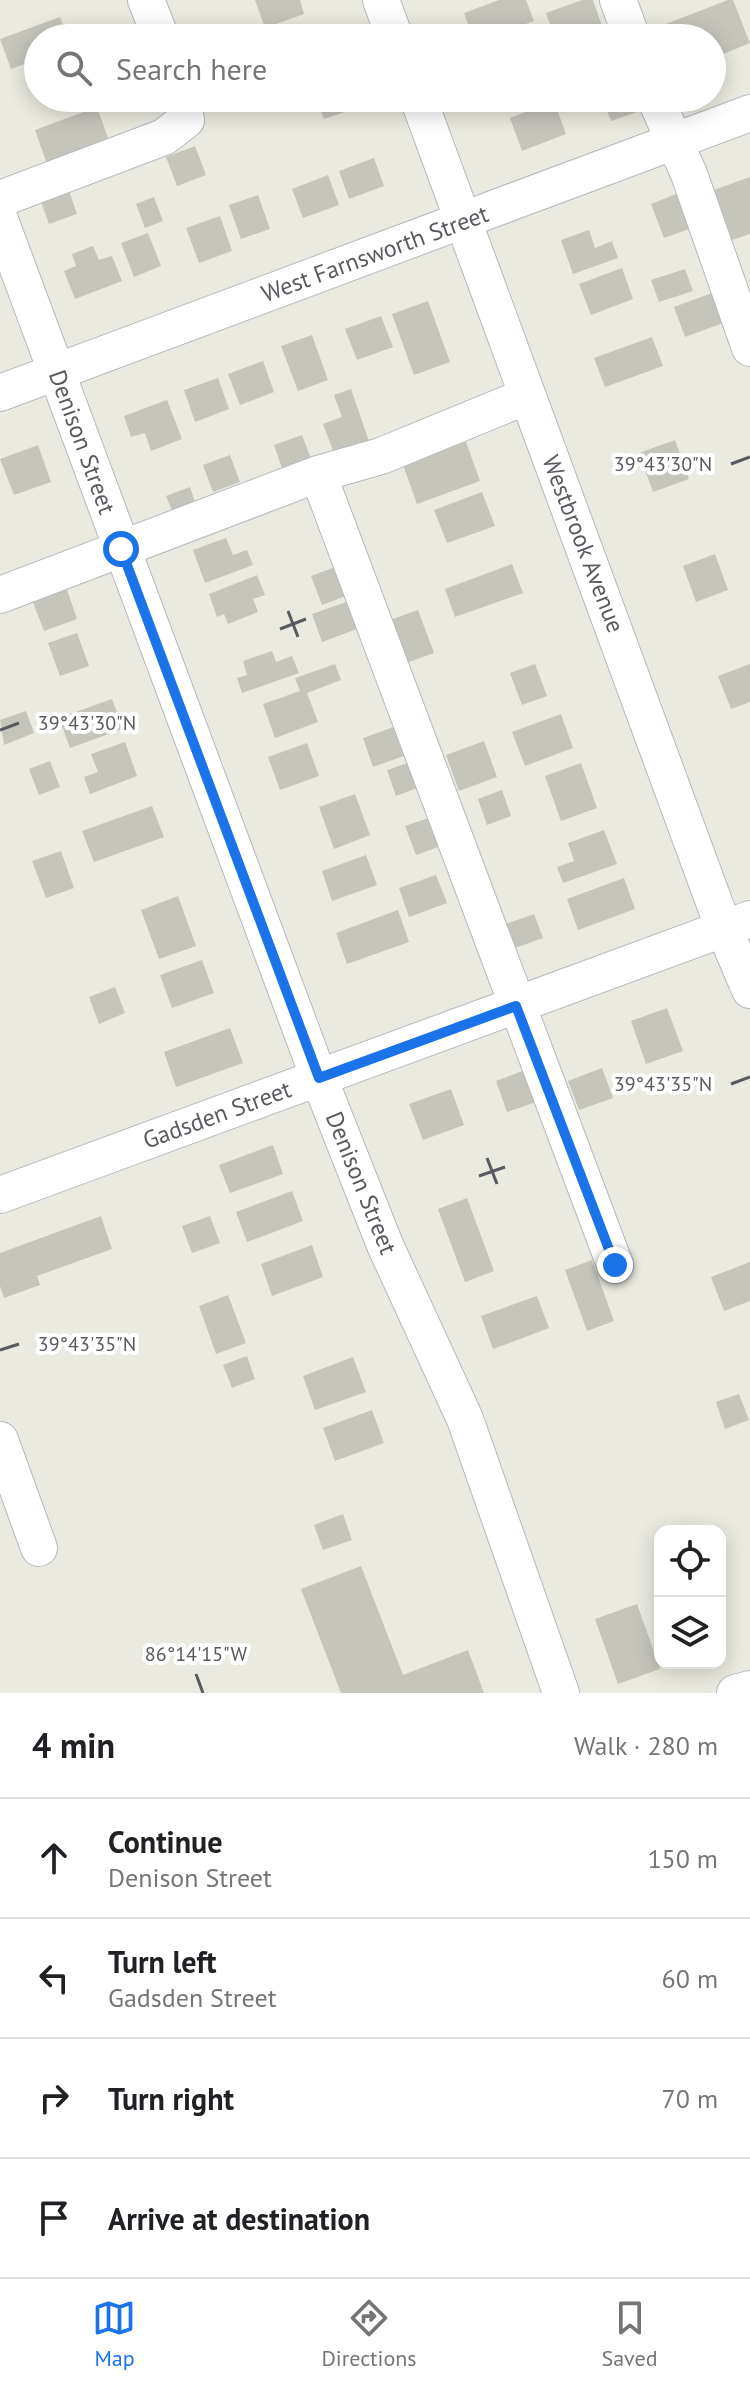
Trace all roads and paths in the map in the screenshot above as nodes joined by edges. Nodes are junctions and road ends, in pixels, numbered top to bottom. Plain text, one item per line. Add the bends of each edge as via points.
1 (146, 0) edge
2 (381, 0) edge
3 (618, 0) edge
4 (155, 24) edge
5 (390, 24) edge
6 (627, 24) edge
7 (185, 112) edge
8 (423, 112) edge
9 (660, 112) edge
10 (750, 113) edge
11 (672, 142) junction
12 (0, 199) edge
13 (0, 220) edge
14 (464, 222) junction
15 (750, 348) edge
16 (57, 372) junction
17 (0, 393) edge
18 (527, 396) junction
19 (318, 474) junction
20 (121, 549) junction
21 (0, 595) edge
22 (737, 924) edge
23 (750, 990) edge
24 (516, 1006) junction
25 (319, 1078) junction
26 (0, 1195) edge
27 (615, 1265) dead end
28 (0, 1440) edge
29 (39, 1548) dead end
30 (750, 1689) edge
31 (561, 1693) edge
32 (735, 1693) edge

1 - 4 street
2 - 5 street
3 - 6 street
7 - 12 street via 186,120 164,137
8 - 14 street, Westbrook Avenue
9 - 11 street
10 - 11 street, West Farnsworth Street
11 - 14 street, West Farnsworth Street
11 - 15 street via 689,174
13 - 16 street, Denison Street
14 - 16 street, West Farnsworth Street
14 - 18 street, Westbrook Avenue
16 - 17 street, West Farnsworth Street
16 - 20 street, Denison Street
18 - 19 street via 381,456
18 - 22 street, Westbrook Avenue
19 - 20 street
19 - 24 street
20 - 21 street
20 - 25 street, Denison Street
22 - 23 street, Westbrook Avenue
22 - 24 street, Gadsden Street
24 - 25 street, Gadsden Street
24 - 27 street
25 - 26 street, Gadsden Street
25 - 31 street, Denison Street via 397,1273 465,1419
28 - 29 street
30 - 32 street

